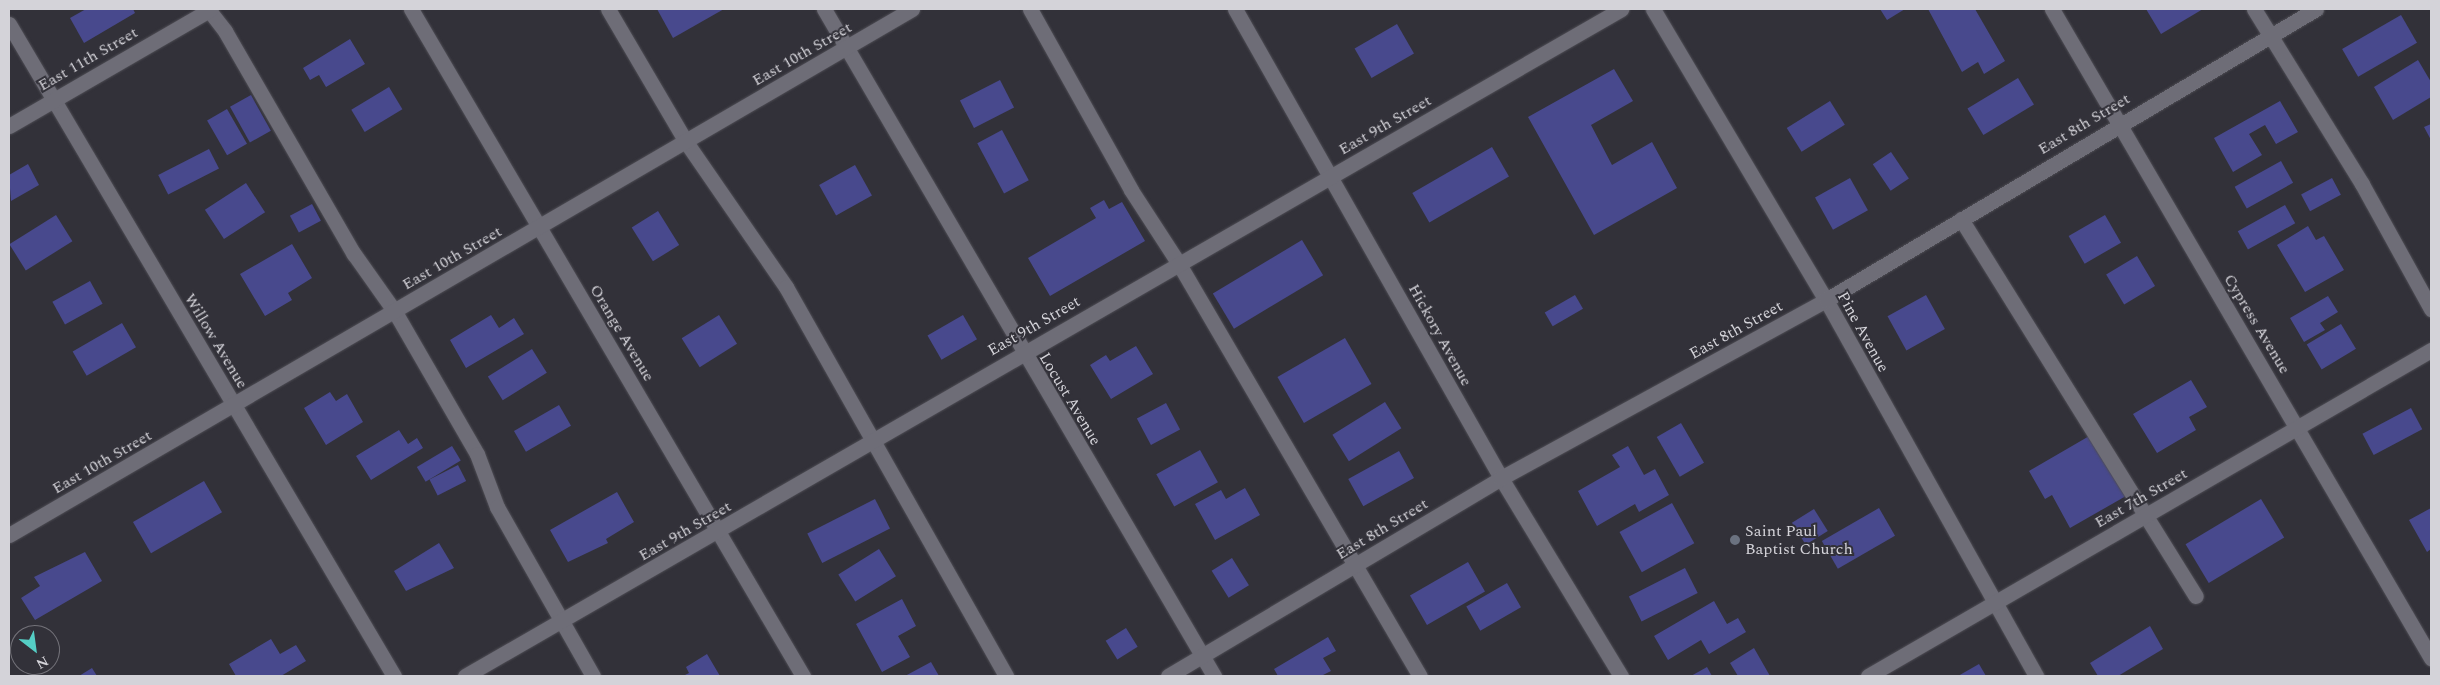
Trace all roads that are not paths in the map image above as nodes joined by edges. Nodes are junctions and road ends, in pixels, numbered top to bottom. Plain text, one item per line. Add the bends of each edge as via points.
1 (209, 9) edge
2 (411, 9) edge
3 (608, 9) edge
4 (824, 9) edge
5 (912, 9) edge
6 (1030, 9) edge
7 (1235, 9) edge
8 (1621, 9) edge
9 (1653, 9) edge
10 (2052, 9) edge
11 (2254, 9) edge
12 (2316, 9) edge
13 (9, 24) edge
14 (2269, 36) junction
15 (847, 48) junction
16 (53, 100) junction
17 (2118, 124) junction
18 (9, 126) edge
19 (686, 142) junction
20 (1331, 177) junction
21 (1961, 219) junction
22 (539, 227) junction
23 (1179, 264) junction
24 (1826, 300) junction
25 (2431, 309) edge
26 (395, 312) junction
27 (2431, 350) edge
28 (1022, 353) junction
29 (234, 406) junction
30 (2298, 427) junction
31 (873, 441) junction
32 (1501, 478) junction
33 (2146, 515) junction
34 (720, 532) junction
35 (9, 536) edge
36 (1356, 565) junction
37 (2196, 596) dead end
38 (1993, 603) junction
39 (561, 622) junction
40 (1202, 656) junction
41 (2431, 658) edge
42 (394, 676) edge
43 (465, 676) edge
44 (593, 676) edge
45 (804, 676) edge
46 (1006, 676) edge
47 (1168, 676) edge
48 (1214, 676) edge
49 (1420, 676) edge
50 (1621, 676) edge
51 (1868, 676) edge
52 (2036, 676) edge

1 - 16 street, East 11th Street
1 - 26 street via 225,31 354,254
2 - 22 street, Orange Avenue
3 - 19 street
4 - 15 street, Locust Avenue
5 - 15 street, East 10th Street
6 - 23 street via 1131,190
7 - 20 street, Hickory Avenue
8 - 20 street, East 9th Street
9 - 24 street, Pine Avenue
10 - 17 street, Cypress Avenue
11 - 14 street
12 - 14 street, East 8th Street
13 - 16 street, Willow Avenue
14 - 17 street, East 8th Street
14 - 25 street via 2362,184
15 - 19 street, East 10th Street
15 - 28 street, Locust Avenue
16 - 18 street, East 11th Street
16 - 29 street, Willow Avenue
17 - 21 street, East 8th Street
17 - 30 street, Cypress Avenue
19 - 22 street, East 10th Street
19 - 31 street via 786,287
20 - 23 street, East 9th Street
20 - 32 street, Hickory Avenue
21 - 24 street, East 8th Street
21 - 33 street
22 - 26 street, East 10th Street
22 - 34 street, Orange Avenue
23 - 28 street, East 9th Street
23 - 36 street
24 - 32 street, East 8th Street
24 - 38 street, Pine Avenue
26 - 29 street, East 10th Street
26 - 39 street via 477,454 497,507
27 - 30 street, East 7th Street
28 - 31 street, East 9th Street
28 - 40 street, Locust Avenue
29 - 35 street, East 10th Street
29 - 42 street, Willow Avenue
30 - 33 street, East 7th Street
30 - 41 street, Cypress Avenue
31 - 34 street, East 9th Street
31 - 46 street
32 - 36 street, East 8th Street
32 - 50 street, Hickory Avenue
33 - 37 street
33 - 38 street, East 7th Street
34 - 39 street, East 9th Street
34 - 45 street, Orange Avenue
36 - 40 street, East 8th Street
36 - 49 street
38 - 51 street, East 7th Street
38 - 52 street, Pine Avenue
39 - 43 street, East 9th Street
39 - 44 street
40 - 47 street, East 8th Street
40 - 48 street, Locust Avenue

